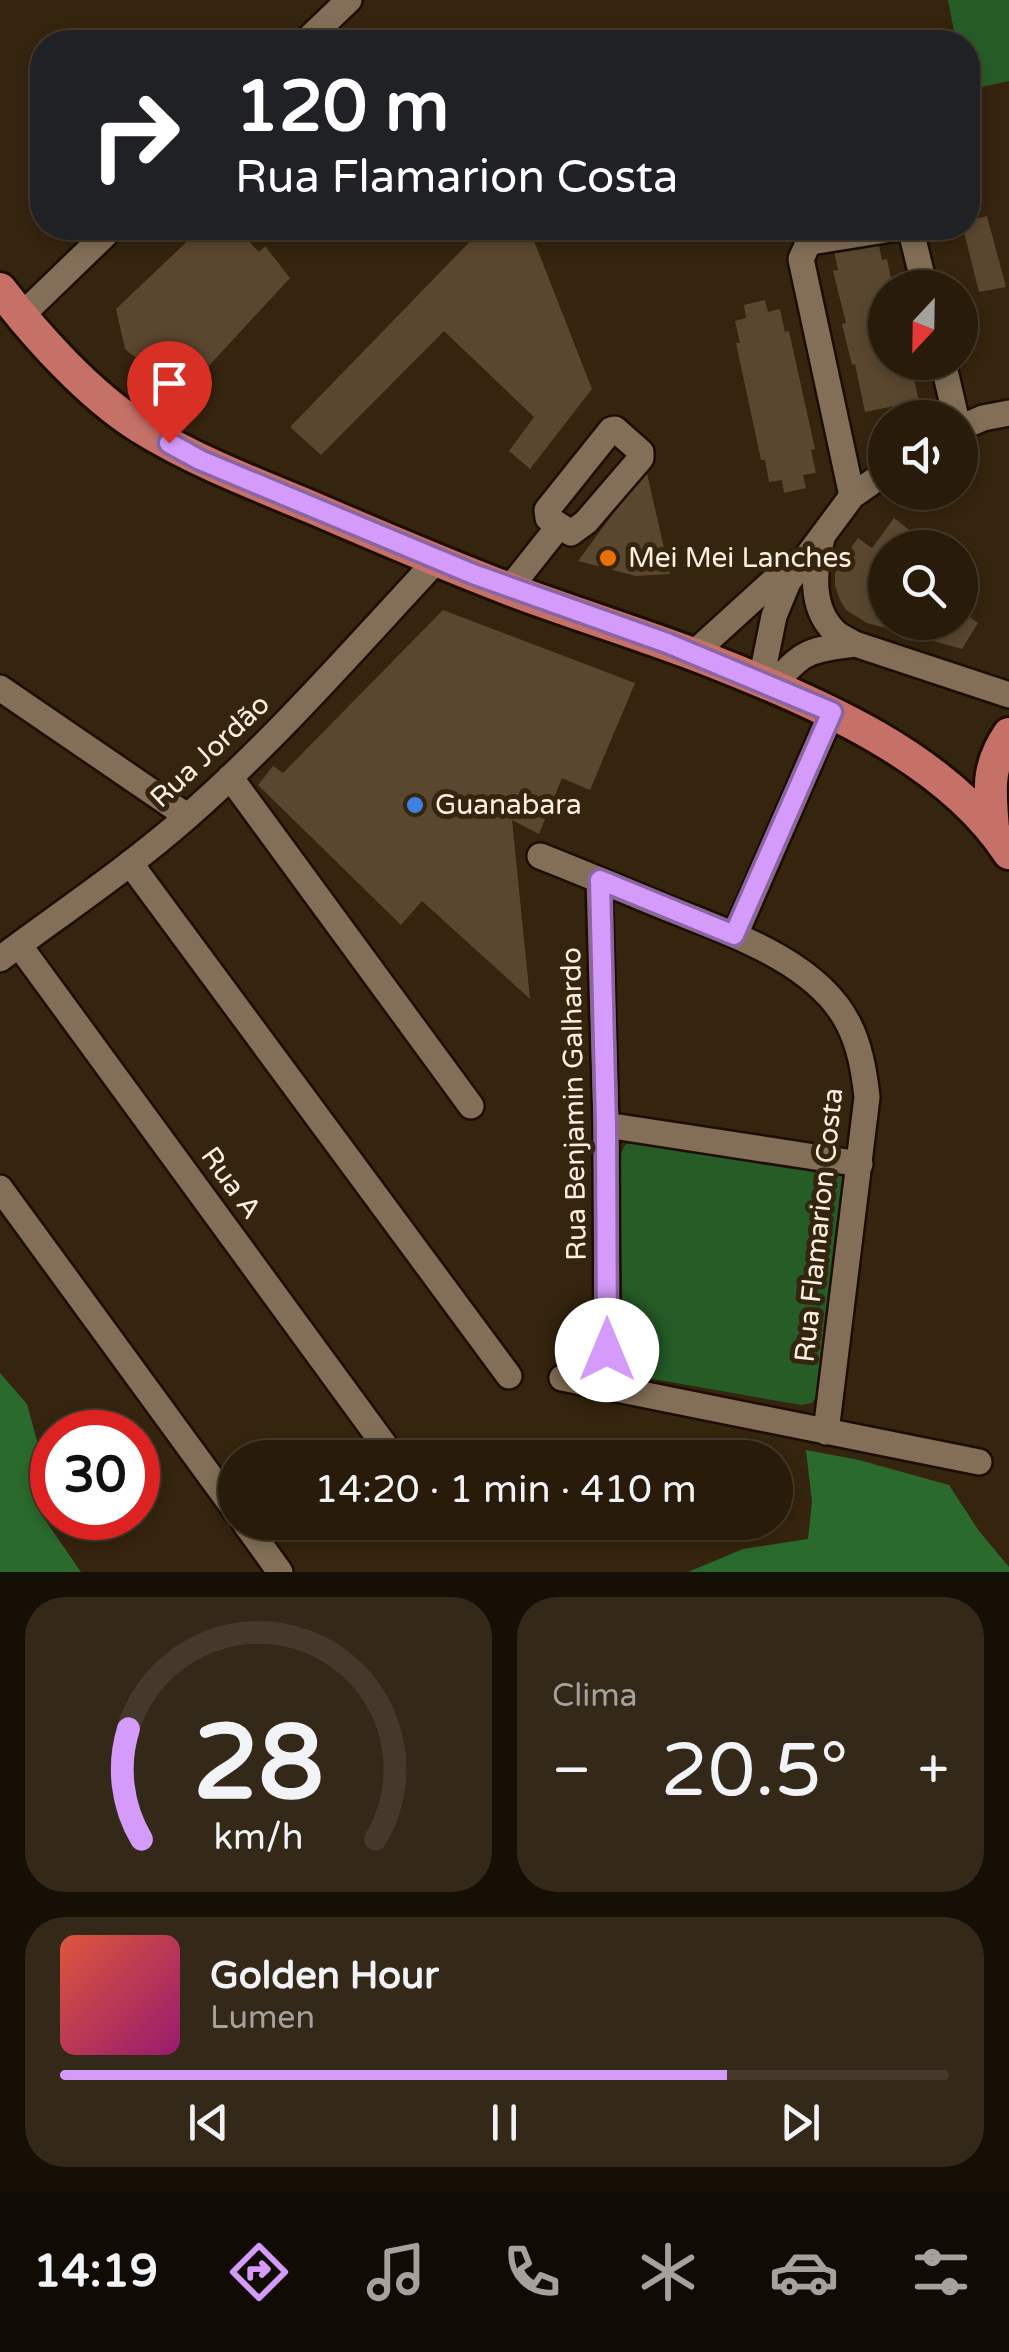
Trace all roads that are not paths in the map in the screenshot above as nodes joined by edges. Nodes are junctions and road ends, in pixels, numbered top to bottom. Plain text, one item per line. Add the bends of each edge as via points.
1 (350, 0) edge
2 (318, 30) edge
3 (100, 240) edge
4 (809, 240) edge
5 (913, 240) edge
6 (920, 270) edge
7 (0, 289) edge
8 (21, 316) junction
9 (1009, 413) edge
10 (978, 420) edge
11 (868, 485) edge
12 (852, 496) junction
13 (560, 526) dead end
14 (822, 538) junction
15 (438, 560) junction
16 (508, 588) junction
17 (855, 644) junction
18 (693, 654) junction
19 (767, 683) junction
20 (0, 688) edge
21 (1009, 695) edge
22 (832, 712) junction
23 (1009, 734) edge
24 (230, 776) junction
25 (188, 816) junction
26 (1001, 841) edge
27 (540, 856) dead end
28 (130, 863) junction
29 (600, 880) junction
30 (734, 935) junction
31 (10, 952) edge
32 (472, 1106) dead end
33 (606, 1125) junction
34 (860, 1164) junction
35 (0, 1188) edge
36 (509, 1376) dead end
37 (562, 1378) dead end
38 (607, 1387) junction
39 (826, 1432) junction
40 (380, 1440) edge
41 (978, 1462) dead end
42 (218, 1487) edge
43 (257, 1540) edge
44 (280, 1572) edge

1 - 2 street
3 - 8 street
4 - 12 street via 802,259
5 - 6 street
7 - 8 main road
8 - 15 main road via 137,426 200,460
9 - 10 street
11 - 12 street
12 - 14 street
13 - 16 street
14 - 17 street via 816,593 834,631
14 - 18 street
14 - 19 street via 788,582 774,616
15 - 16 main road
15 - 24 street, Rua Jordão
16 - 18 main road
17 - 19 street via 811,651
17 - 21 street
18 - 19 main road
19 - 22 main road
20 - 25 street
22 - 26 main road via 938,779
22 - 30 street
23 - 26 main road via 996,752 990,781
24 - 25 street, Rua Jordão
24 - 32 street
25 - 28 street, Rua Jordão
27 - 29 street, Rua Flamarion Costa
28 - 31 street, Rua Jordão
28 - 36 street
29 - 30 street, Rua Flamarion Costa
29 - 33 street, Rua Benjamin Galhardo
30 - 34 street, Rua Flamarion Costa via 797,968 848,1022 867,1097
31 - 40 street, Rua A
33 - 34 street
33 - 38 street, Rua Benjamin Galhardo
34 - 39 street, Rua Flamarion Costa
35 - 42 street
37 - 38 street
38 - 39 street
39 - 41 street
43 - 44 street

